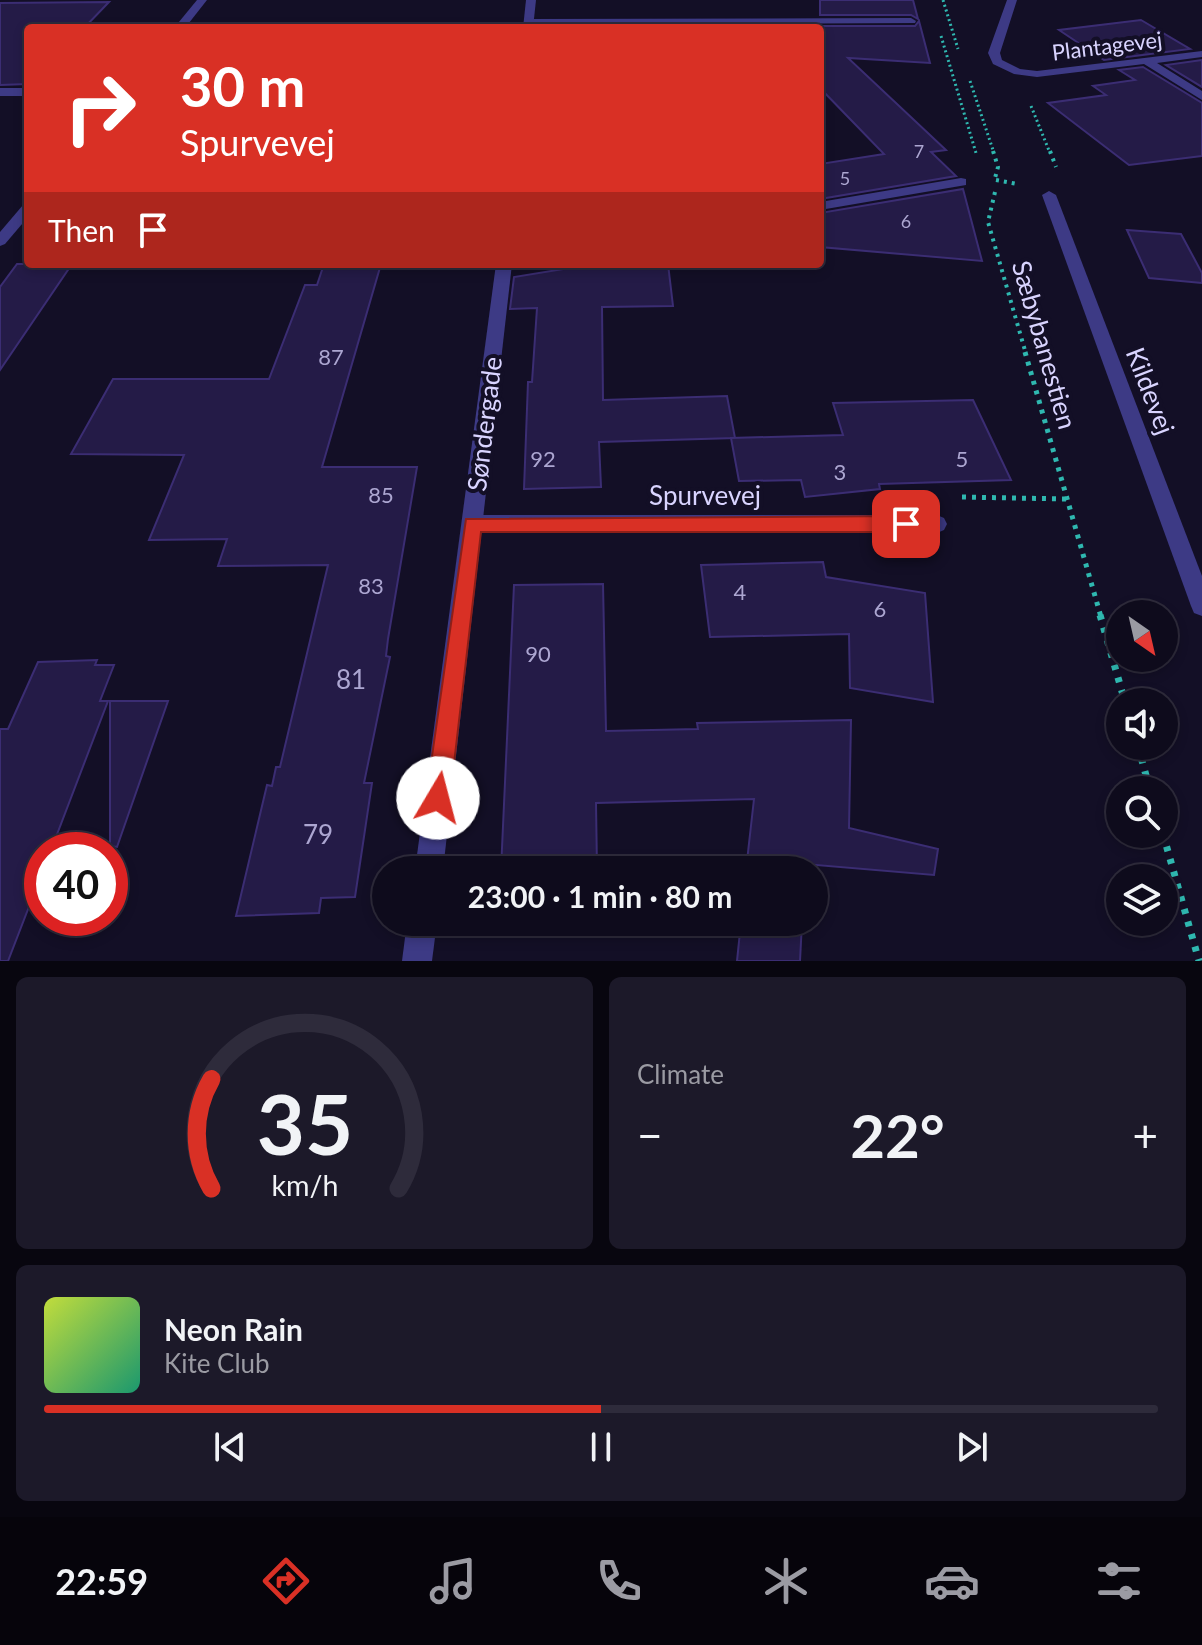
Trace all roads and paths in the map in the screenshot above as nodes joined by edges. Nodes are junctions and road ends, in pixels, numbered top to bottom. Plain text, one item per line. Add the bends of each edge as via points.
1 (202, 0) edge
2 (531, 0) edge
3 (943, 0) edge
4 (1012, 0) edge
5 (911, 21) dead end
6 (182, 24) edge
7 (529, 24) edge
8 (624, 24) edge
9 (938, 28) dead end
10 (959, 51) dead end
11 (1202, 54) edge
12 (1148, 62) junction
13 (1018, 72) junction
14 (968, 77) dead end
15 (0, 92) edge
16 (24, 92) edge
17 (1202, 96) edge
18 (977, 157) dead end
19 (986, 168) dead end
20 (994, 179) junction
21 (961, 182) dead end
22 (1049, 195) joint
23 (824, 205) edge
24 (24, 213) edge
25 (0, 241) edge
26 (504, 268) edge
27 (1067, 499) junction
28 (473, 524) junction
29 (937, 524) joint
30 (1202, 606) edge
31 (1121, 688) edge
32 (1167, 848) edge
33 (431, 856) edge
34 (420, 936) edge
35 (417, 961) edge
36 (1199, 961) edge

1 - 6 street
2 - 7 street
3 - 10 path
4 - 13 street via 994,53 997,62
5 - 8 street
9 - 18 path
11 - 12 street, Plantagevej
12 - 13 street, Plantagevej
12 - 17 street
13 - 22 path via 1063,185
14 - 20 path, Sæbybanestien via 998,167
15 - 16 street
19 - 20 path
20 - 27 path, Sæbybanestien via 988,222
21 - 23 street
22 - 30 street, Kildevej
24 - 25 street
26 - 28 street, Søndergade
27 - 29 path via 953,497
27 - 31 path, Sæbybanestien
28 - 29 street, Spurvevej
28 - 33 street, Søndergade
32 - 36 path
34 - 35 street

